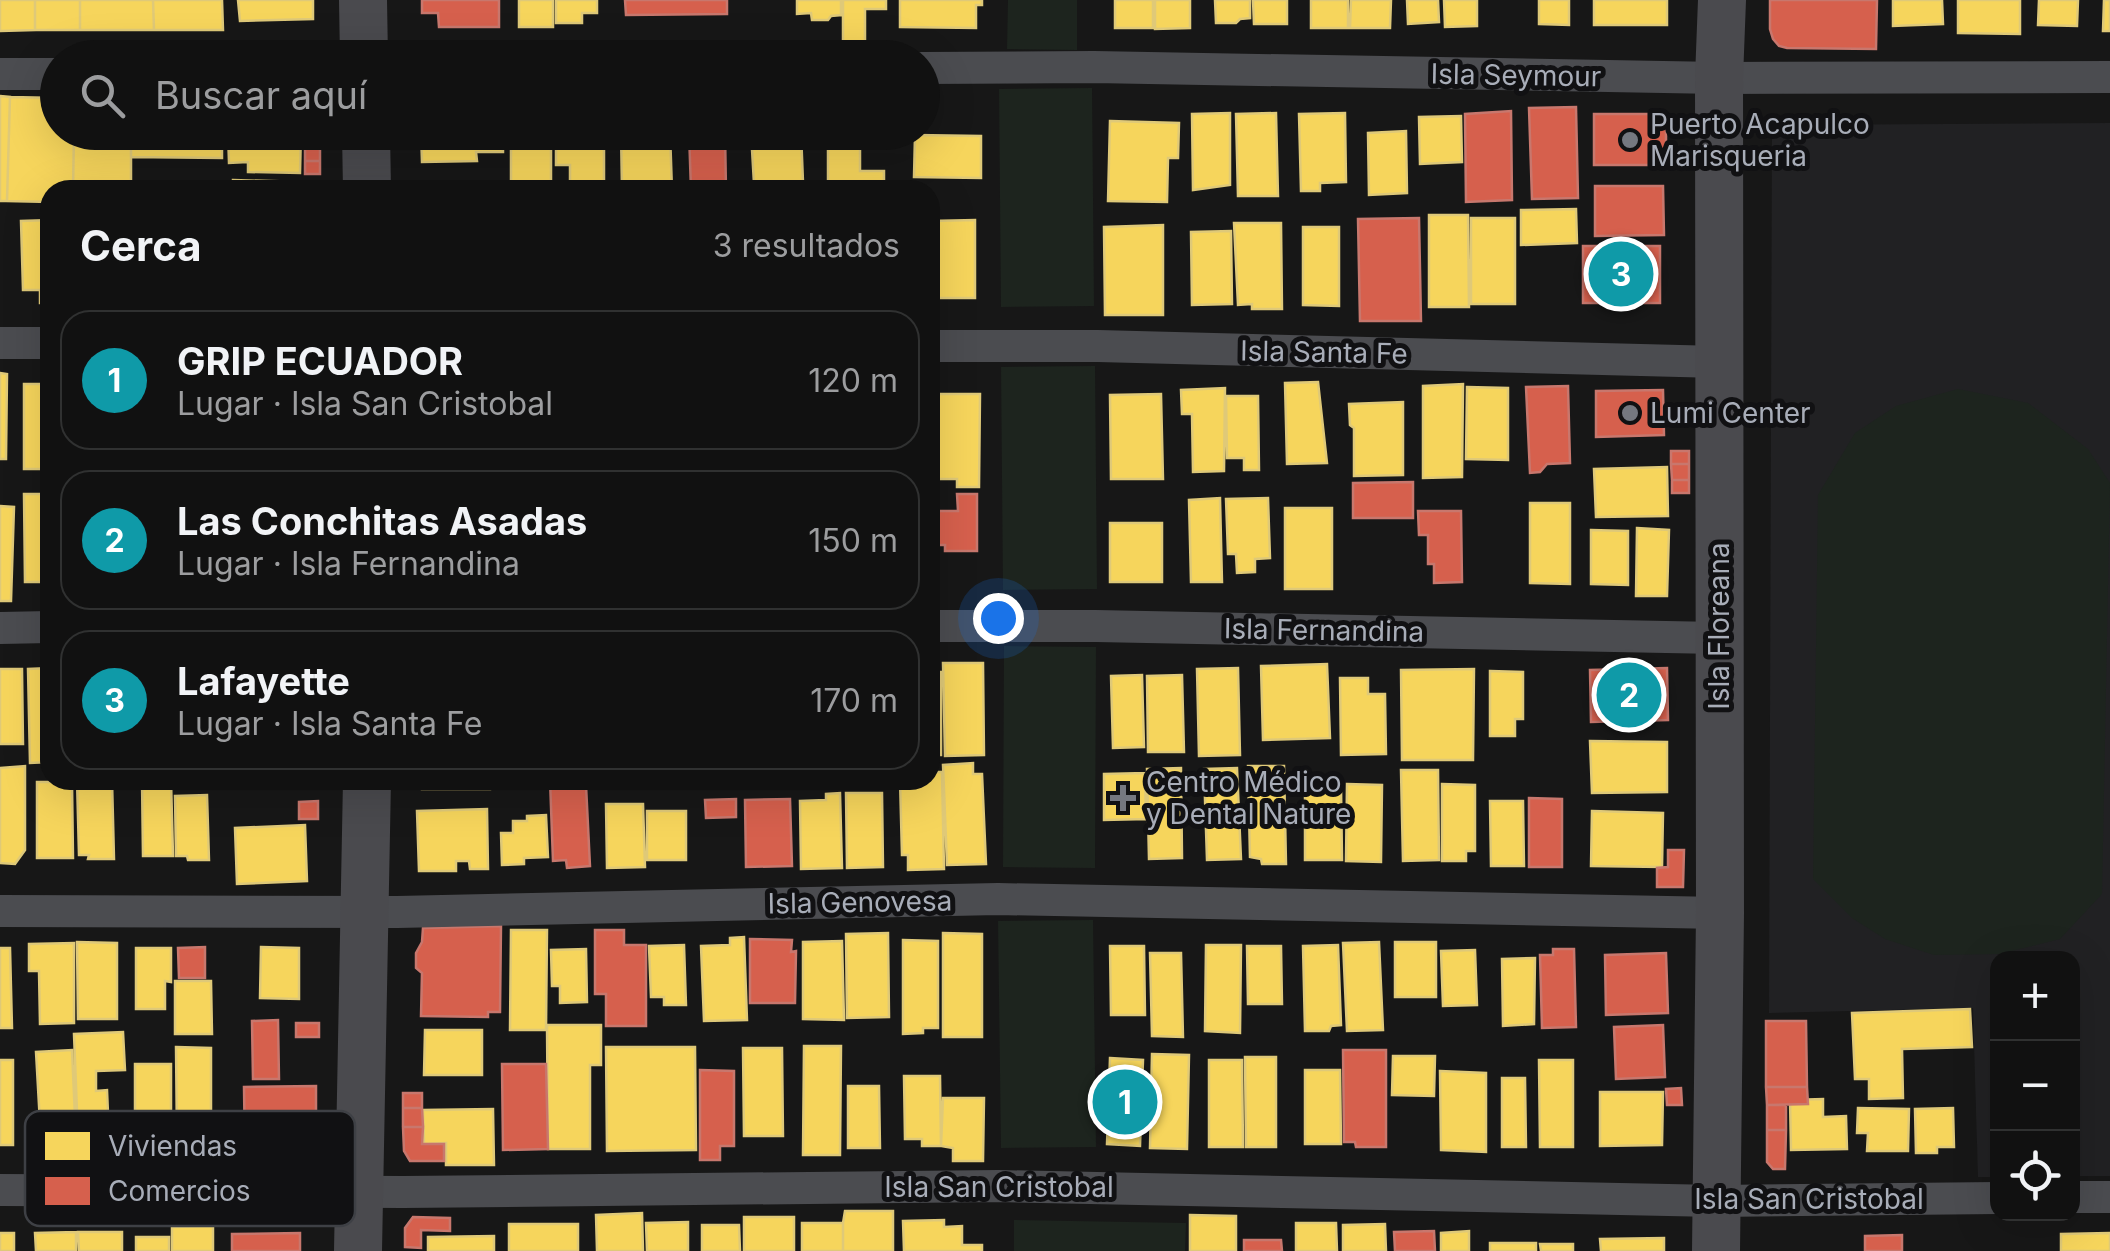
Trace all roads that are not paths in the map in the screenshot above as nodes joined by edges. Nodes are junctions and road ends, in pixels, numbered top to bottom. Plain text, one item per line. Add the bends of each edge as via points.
1 (363, 0) edge
2 (1722, 0) edge
3 (364, 40) edge
4 (940, 68) edge
5 (0, 74) edge
6 (40, 74) edge
7 (2110, 77) edge
8 (1719, 78) junction
9 (366, 150) edge
10 (367, 180) edge
11 (0, 343) edge
12 (40, 343) edge
13 (940, 346) edge
14 (1719, 362) junction
15 (940, 626) edge
16 (40, 627) edge
17 (0, 628) edge
18 (1718, 638) junction
19 (367, 790) edge
20 (0, 911) edge
21 (365, 912) junction
22 (1720, 913) junction
23 (0, 1190) edge
24 (25, 1190) edge
25 (355, 1192) edge
26 (359, 1192) junction
27 (2080, 1197) edge
28 (2110, 1197) edge
29 (1990, 1198) edge
30 (1716, 1201) junction
31 (358, 1251) edge
32 (1716, 1251) edge

1 - 3 street
2 - 8 street, Isla Floreana
4 - 8 street, Isla Seymour
5 - 6 street
7 - 8 street, Isla Seymour
8 - 14 street, Isla Floreana
9 - 10 street
11 - 12 street
13 - 14 street, Isla Santa Fe
14 - 18 street, Isla Floreana
15 - 18 street, Isla Fernandina
16 - 17 street
18 - 22 street, Isla Floreana
19 - 21 street
20 - 21 street, Isla Genovesa
21 - 22 street, Isla Genovesa via 1018,898
21 - 26 street
22 - 30 street, Isla Floreana
23 - 24 street, Isla San Cristobal
25 - 26 street, Isla San Cristobal
26 - 30 street, Isla San Cristobal via 998,1186
26 - 31 street
27 - 28 street
29 - 30 street, Isla San Cristobal
30 - 32 street, Isla Floreana

